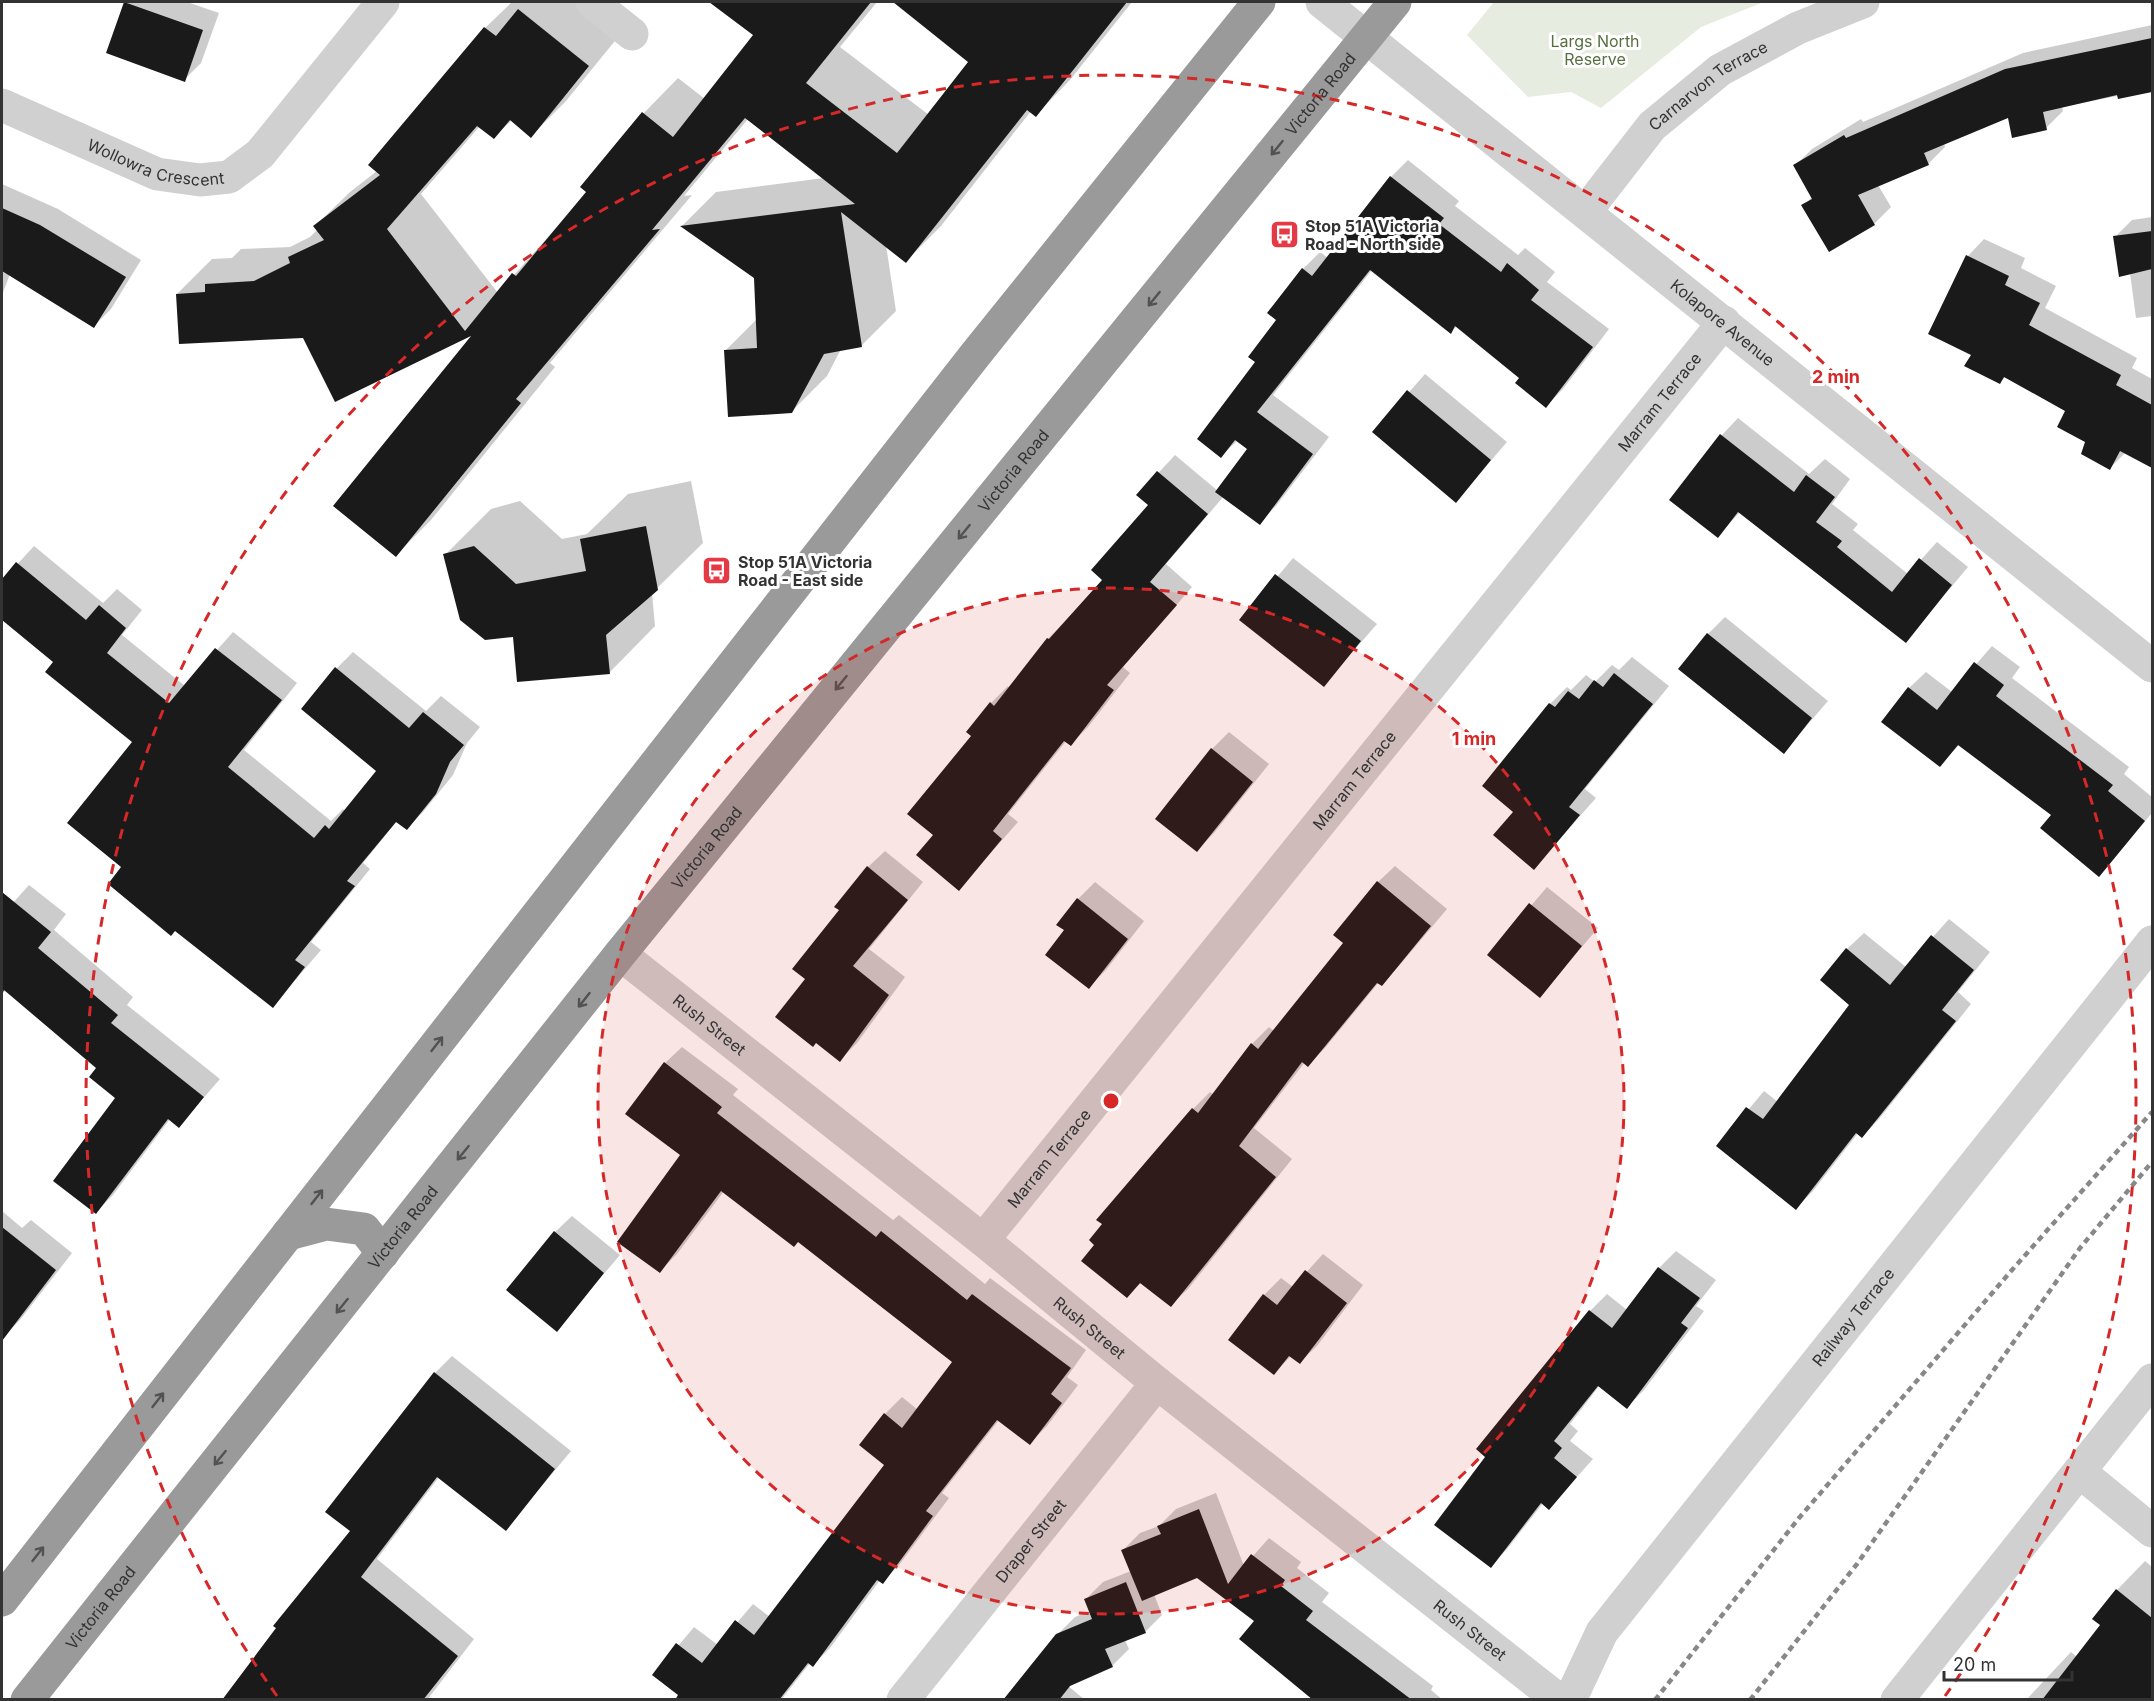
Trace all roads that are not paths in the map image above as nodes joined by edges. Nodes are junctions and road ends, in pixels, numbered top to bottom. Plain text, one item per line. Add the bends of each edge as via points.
1 (383, 2) edge
2 (592, 2) edge
3 (1259, 2) edge
4 (1322, 2) edge
5 (1395, 2) edge
6 (1863, 2) edge
7 (632, 34) dead end
8 (1367, 38) junction
9 (2, 105) edge
10 (1586, 211) junction
11 (1724, 322) junction
12 (2152, 666) edge
13 (2152, 942) edge
14 (620, 954) junction
15 (288, 1234) junction
16 (983, 1240) junction
17 (384, 1253) junction
18 (2152, 1380) edge
19 (1157, 1383) junction
20 (2080, 1472) junction
21 (2152, 1531) edge
22 (2, 1600) edge
23 (27, 1700) edge
24 (903, 1700) edge
25 (1560, 1700) edge
26 (1570, 1700) edge
27 (1898, 1700) edge

1 - 9 street, Wollowra Crescent via 260,154 229,177 200,180 157,174
2 - 7 street
15 -> 3 highway via 975,355
4 - 8 street, Kolapore Avenue
5 - 8 highway, Victoria Road
6 - 10 street, Carnarvon Terrace via 1798,28 1720,70 1652,126
8 - 10 street, Kolapore Avenue
8 -> 14 highway, Victoria Road
10 - 11 street, Kolapore Avenue
11 - 12 street, Kolapore Avenue
11 - 16 street, Marram Terrace
13 - 26 street, Railway Terrace via 1602,1632
14 - 16 street, Rush Street
14 -> 17 highway, Victoria Road
15 - 17 highway via 326,1224 364,1229
22 -> 15 highway
16 - 19 street, Rush Street
17 -> 23 highway, Victoria Road
18 - 20 street
19 - 24 street, Draper Street
19 - 25 street, Rush Street
20 - 21 street
20 - 27 street

